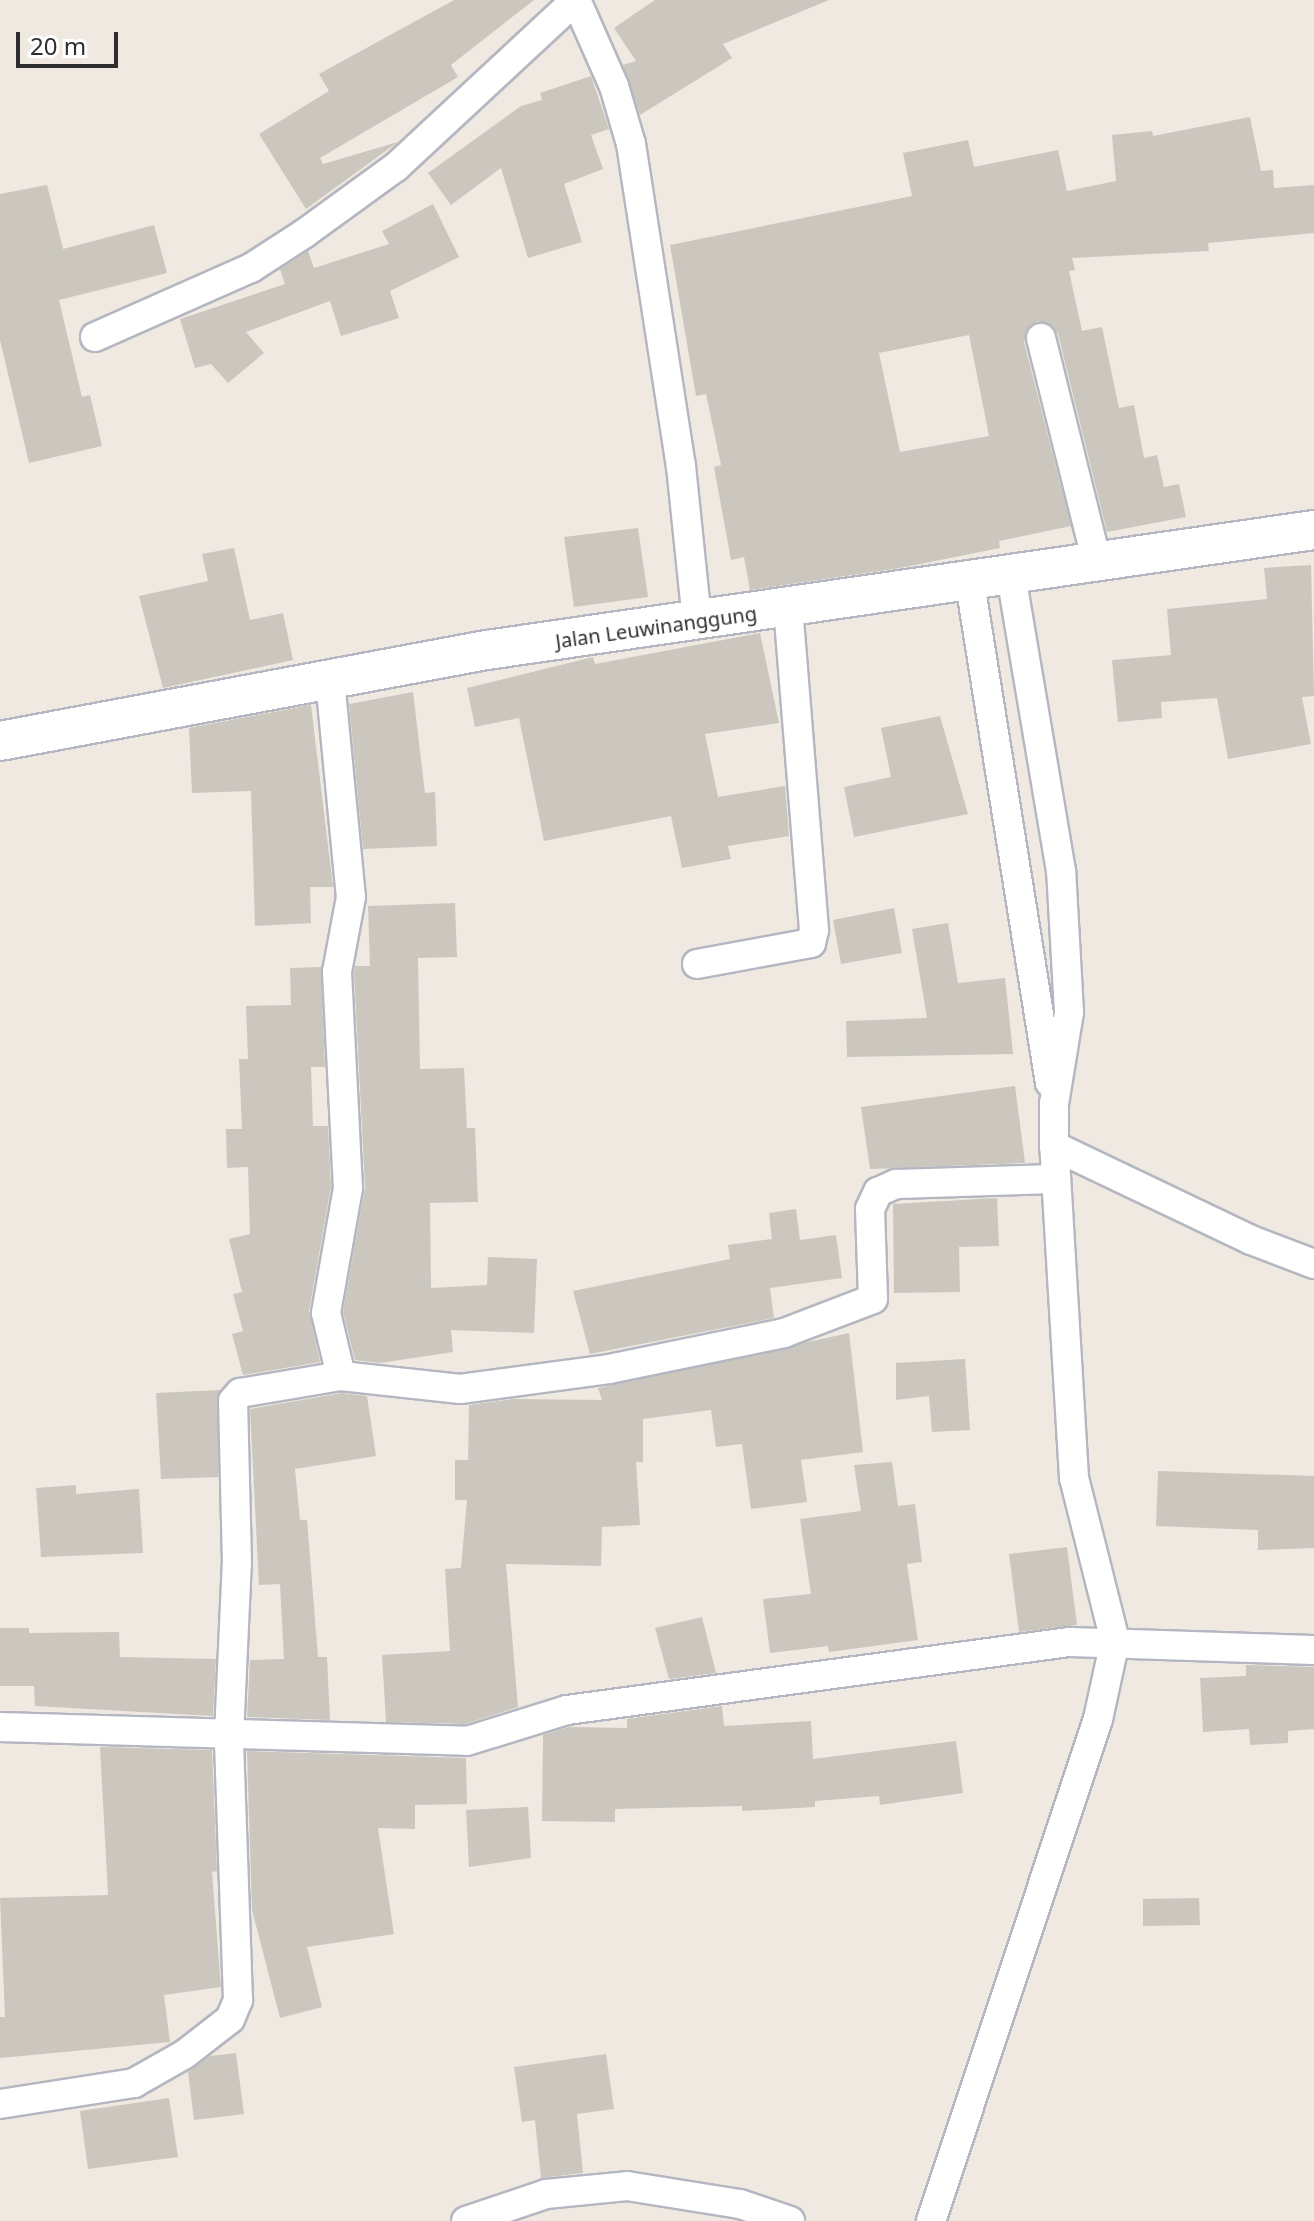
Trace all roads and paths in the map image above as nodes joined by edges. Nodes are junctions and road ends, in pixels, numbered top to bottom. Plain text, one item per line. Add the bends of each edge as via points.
1 (576, 0) edge
2 (95, 337) dead end
3 (1041, 338) dead end
4 (1314, 530) edge
5 (1096, 558) junction
6 (1010, 571) junction
7 (969, 577) junction
8 (788, 608) junction
9 (697, 622) junction
10 (330, 680) junction
11 (0, 741) edge
12 (697, 964) dead end
13 (1054, 1104) junction
14 (1054, 1146) junction
15 (1055, 1179) junction
16 (1314, 1264) edge
17 (341, 1376) junction
18 (1115, 1641) junction
19 (1314, 1650) edge
20 (0, 1727) edge
21 (229, 1736) junction
22 (0, 2104) edge
23 (466, 2221) edge
24 (790, 2221) edge
25 (931, 2221) edge

1 - 2 street via 396,167 305,233 251,268
1 - 9 street via 614,86 631,144 681,466
3 - 5 street
4 - 5 main road, Jalan Leuwinanggung
5 - 6 main road, Jalan Leuwinanggung
6 - 7 main road, Jalan Leuwinanggung
6 - 13 street via 1061,871 1069,1012
7 - 8 main road, Jalan Leuwinanggung
7 - 13 street
8 - 9 main road, Jalan Leuwinanggung
8 - 12 street via 811,943
9 - 10 main road, Jalan Leuwinanggung via 487,650
10 - 11 main road, Jalan Leuwinanggung
10 - 17 street via 351,897 337,972 348,1188 326,1313
13 - 14 street
14 - 15 street
14 - 16 street via 1239,1235
15 - 17 street via 896,1184 878,1192 870,1209 877,1287 873,1299 784,1333 609,1369 460,1389
15 - 18 street via 1074,1478
17 - 21 street via 251,1390 233,1401 237,1563
18 - 19 street
18 - 21 street via 1069,1642 567,1710 467,1741
18 - 25 street via 1098,1719
20 - 21 street
21 - 22 street via 238,1979 238,2000 230,2019 185,2054 134,2083
23 - 24 street via 546,2194 627,2186 740,2204

